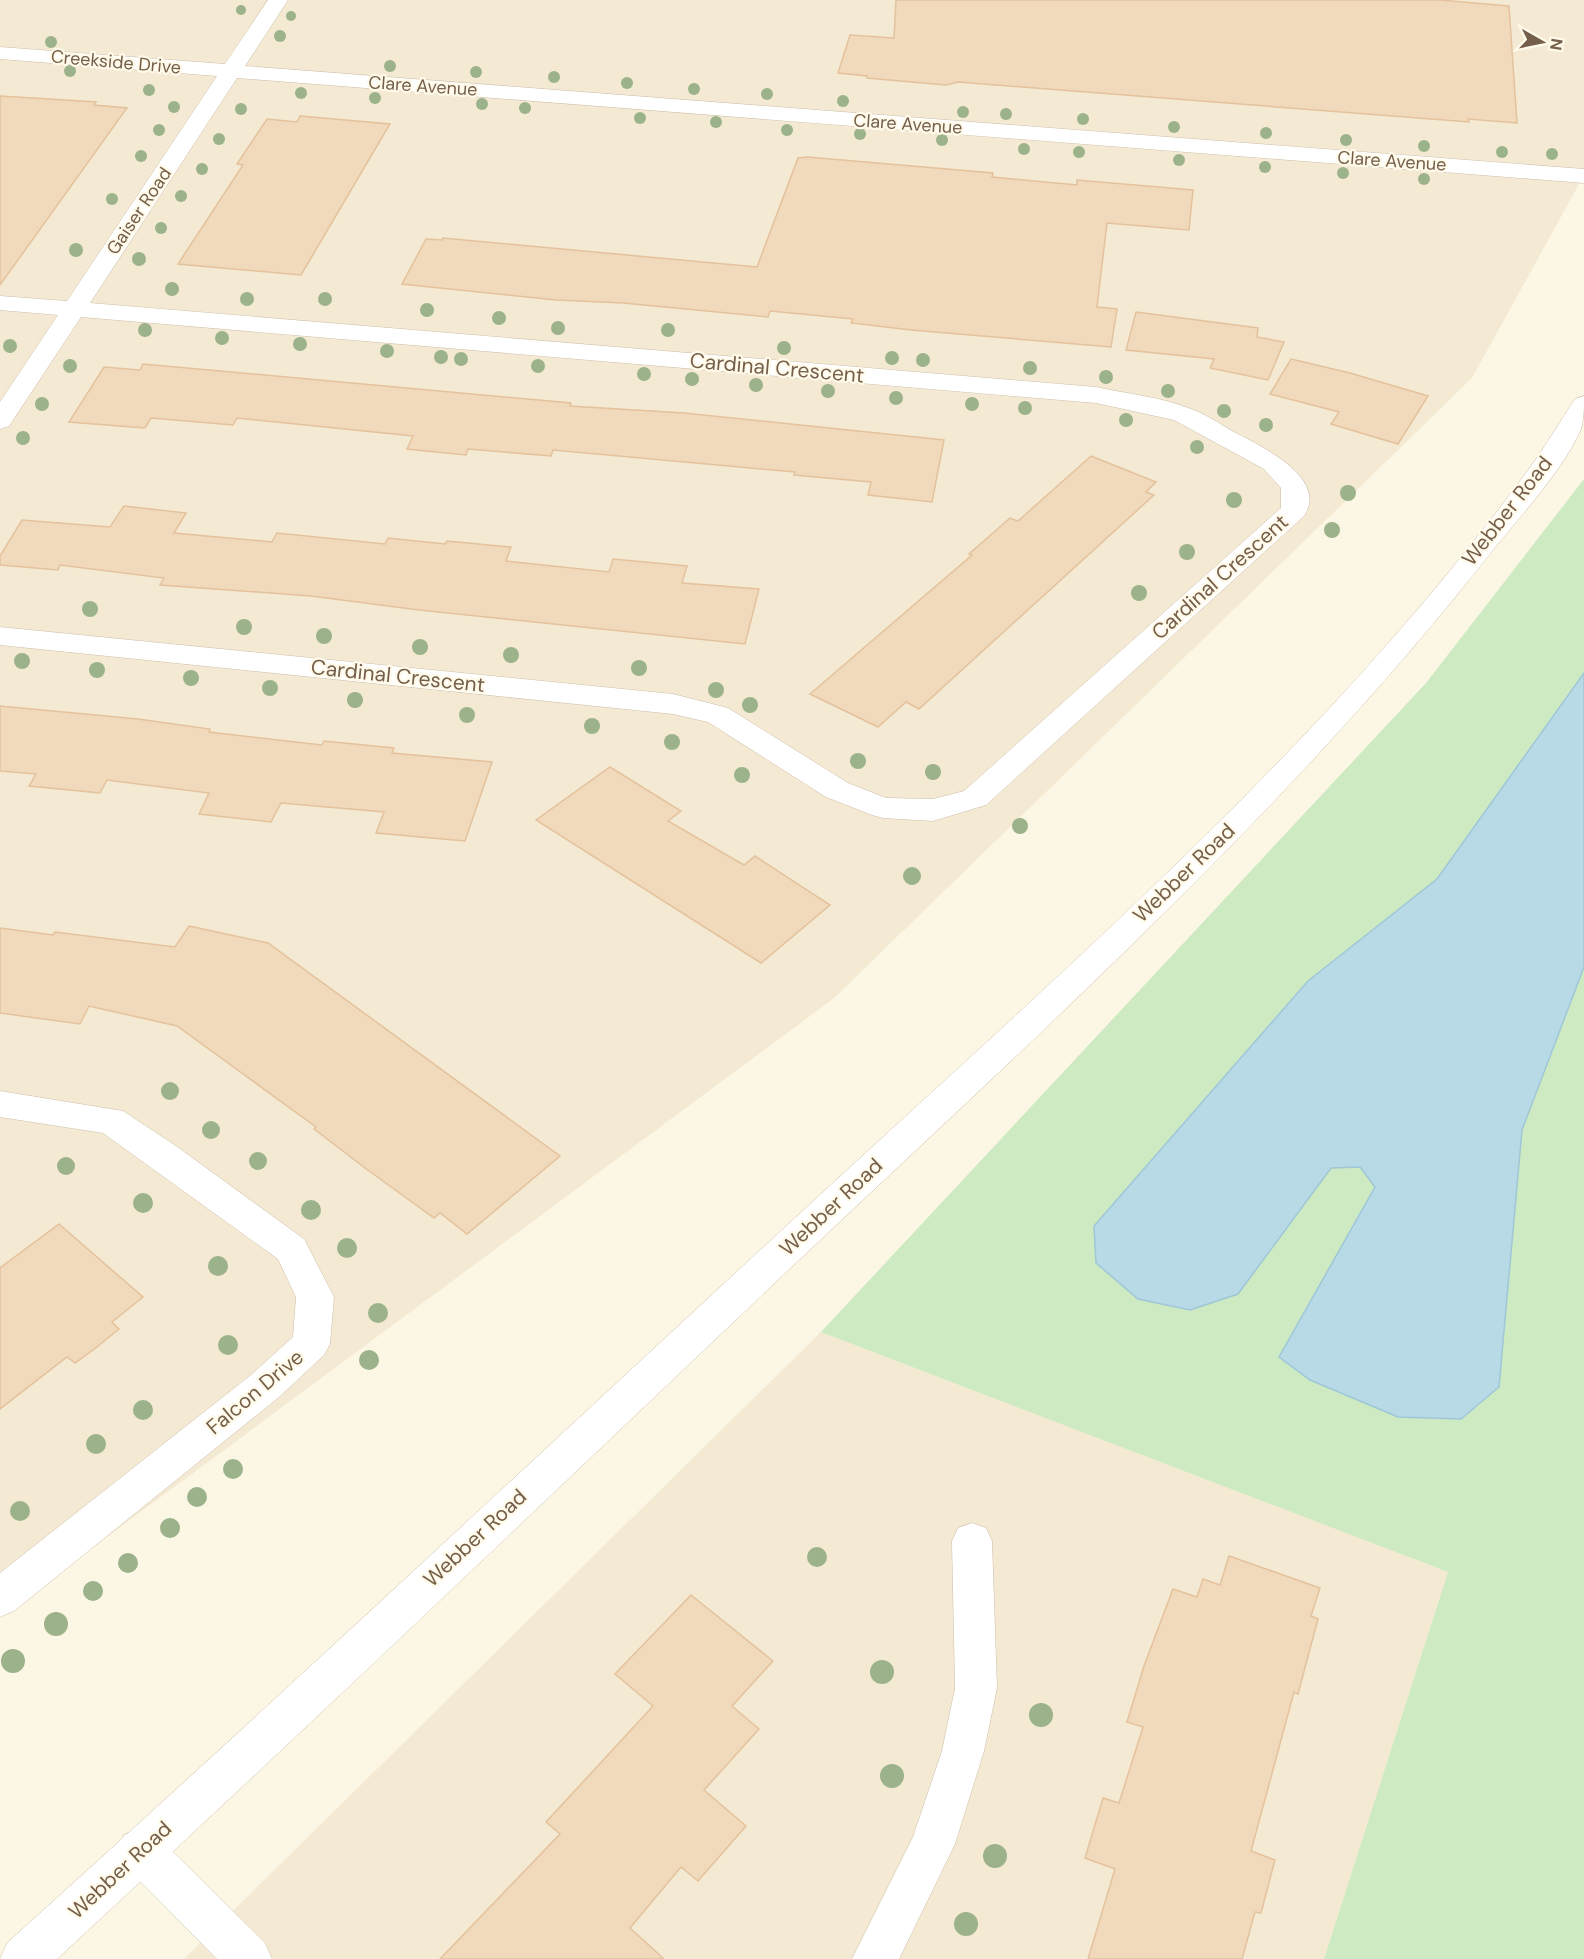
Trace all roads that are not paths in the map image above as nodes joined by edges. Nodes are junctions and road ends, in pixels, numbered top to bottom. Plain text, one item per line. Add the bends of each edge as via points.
1 (278, 0) edge
2 (0, 53) edge
3 (231, 71) junction
4 (1584, 176) edge
5 (0, 303) edge
6 (74, 310) junction
7 (1584, 404) edge
8 (0, 421) edge
9 (0, 636) edge
10 (0, 1104) edge
11 (972, 1541) dead end
12 (0, 1598) edge
13 (140, 1850) junction
14 (23, 1959) edge
15 (249, 1959) edge
16 (875, 1959) edge

1 - 3 street, Gaiser Road
2 - 3 street, Creekside Drive
3 - 4 street, Clare Avenue
3 - 6 street, Gaiser Road
5 - 6 street, Cardinal Crescent
6 - 8 street, Gaiser Road
6 - 9 street, Cardinal Crescent via 1096,395 1182,414 1273,463 1294,487 1294,510 975,798 933,810 883,808 837,790 718,715 673,704
7 - 13 street, Webber Road via 1530,485 1407,637 1333,723 1248,812 963,1084
10 - 12 street, Falcon Drive via 111,1121 291,1249 315,1298 310,1344 265,1386
11 - 16 street via 976,1688 963,1751 933,1844
13 - 14 street, Webber Road
13 - 15 street

